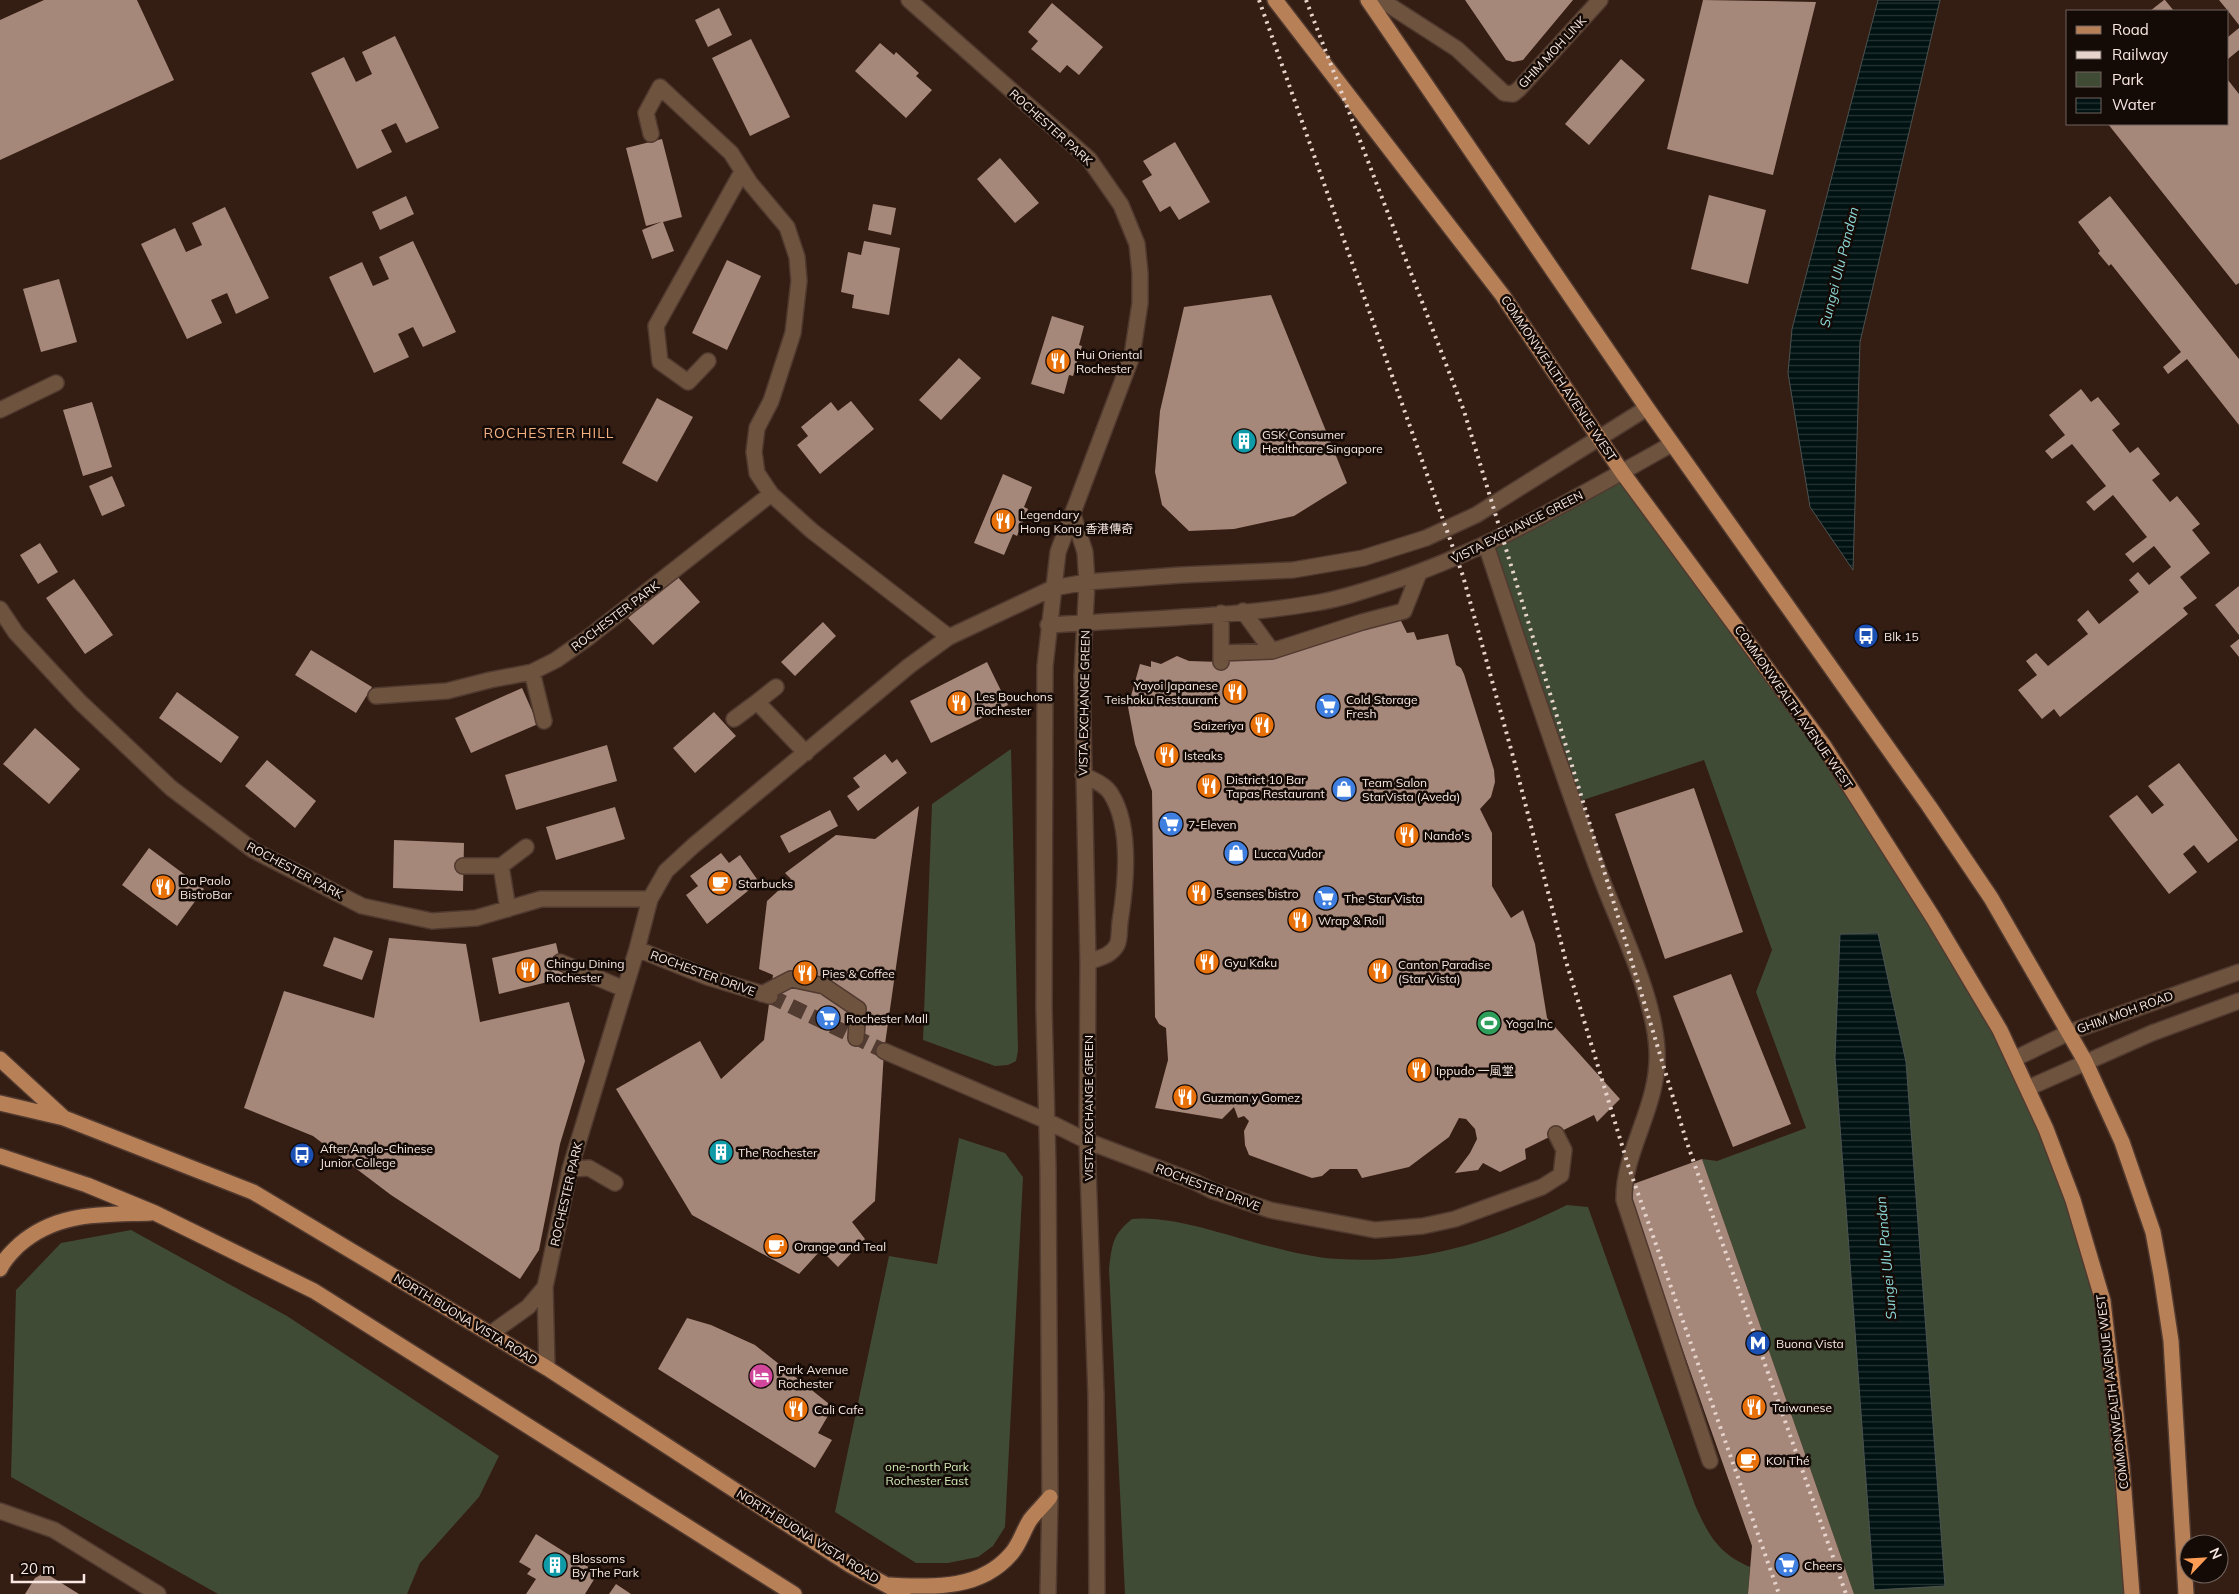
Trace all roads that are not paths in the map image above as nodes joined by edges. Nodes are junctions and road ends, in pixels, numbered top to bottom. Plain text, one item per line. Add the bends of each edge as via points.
1 (909, 0) edge
2 (1275, 0) edge
3 (1368, 0) edge
4 (1382, 0) edge
5 (1600, 0) edge
6 (651, 134) dead end
7 (742, 172) junction
8 (708, 361) dead end
9 (56, 383) dead end
10 (1647, 408) junction
11 (0, 410) edge
12 (1600, 439) junction
13 (1672, 444) junction
14 (1622, 472) junction
15 (771, 494) junction
16 (1073, 515) junction
17 (1486, 545) junction
18 (1419, 573) junction
19 (1087, 582) junction
20 (1053, 588) junction
21 (0, 609) edge
22 (1243, 611) junction
23 (1221, 613) junction
24 (1086, 622) junction
25 (1048, 625) junction
26 (949, 637) junction
27 (1272, 650) junction
28 (532, 672) junction
29 (776, 687) dead end
30 (376, 696) dead end
31 (758, 702) junction
32 (734, 719) dead end
33 (544, 721) dead end
34 (806, 753) junction
35 (1083, 775) junction
36 (526, 848) dead end
37 (463, 866) dead end
38 (501, 866) junction
39 (650, 899) junction
40 (508, 909) junction
41 (637, 949) junction
42 (560, 962) dead end
43 (1088, 962) junction
44 (2239, 972) edge
45 (624, 989) junction
46 (2239, 1001) edge
47 (2070, 1032) junction
48 (856, 1038) dead end
49 (884, 1051) tunnel mouth
50 (0, 1059) edge
51 (2014, 1059) junction
52 (2085, 1061) junction
53 (2028, 1088) junction
54 (0, 1103) edge
55 (64, 1118) junction
56 (1047, 1121) junction
57 (1556, 1134) dead end
58 (1086, 1141) junction
59 (0, 1156) edge
60 (570, 1169) junction
61 (615, 1183) dead end
62 (155, 1213) junction
63 (0, 1269) edge
64 (545, 1287) junction
65 (490, 1334) junction
66 (547, 1368) junction
67 (1710, 1461) dead end
68 (1050, 1497) junction
69 (0, 1511) edge
70 (886, 1585) junction
71 (2131, 1592) edge
72 (2187, 1592) edge
73 (158, 1594) edge
74 (794, 1594) edge
75 (903, 1594) edge
76 (1048, 1594) edge
77 (1098, 1594) edge

1 - 16 street, ROCHESTER PARK via 1089,159 1121,205 1136,244 1140,303 1132,356
2 - 12 main road, COMMONWEALTH AVENUE WEST via 1503,296
3 - 10 main road
4 - 5 street, GHIM MOH LINK via 1457,49 1498,89 1509,94 1519,89
6 - 7 street via 646,113 660,87 730,153
7 - 8 street via 656,326 660,362 688,382
7 - 15 street via 787,227 799,273 798,306 788,352 771,401 757,428 754,452 757,473
9 - 11 street
10 - 12 street
10 - 13 main road
12 - 14 main road, COMMONWEALTH AVENUE WEST
12 - 19 street via 1476,515 1426,538 1363,558 1292,570
13 - 14 street, VISTA EXCHANGE GREEN
13 - 47 main road via 1929,806 1991,898
14 - 17 street, VISTA EXCHANGE GREEN
14 - 51 main road, COMMONWEALTH AVENUE WEST via 1824,746 1934,919
15 - 26 street
15 - 28 street, ROCHESTER PARK via 589,637
16 - 19 street via 1085,552
16 - 20 street, ROCHESTER PARK via 1058,552
17 - 18 street, VISTA EXCHANGE GREEN
17 - 67 street via 1597,866 1650,1007 1657,1051 1654,1093 1627,1171 1624,1200
18 - 22 street, VISTA EXCHANGE GREEN via 1316,603
18 - 27 street via 1404,611
19 - 20 street
19 - 24 street, VISTA EXCHANGE GREEN
20 - 25 street
20 - 26 street, ROCHESTER PARK
21 - 40 street, ROCHESTER PARK via 16,633 80,702 171,788 253,850 362,906 432,921 476,918
22 - 23 street, VISTA EXCHANGE GREEN
22 - 27 street
23 - 24 street, VISTA EXCHANGE GREEN
23 - 27 street via 1221,657
24 - 25 street, VISTA EXCHANGE GREEN
24 - 35 street, VISTA EXCHANGE GREEN via 1082,676
25 - 56 street via 1043,758
26 - 34 street, ROCHESTER PARK via 909,666
28 - 30 street, ROCHESTER PARK via 447,691
28 - 33 street
29 - 31 street
31 - 32 street
31 - 34 street
34 - 39 street, ROCHESTER PARK via 666,871
35 - 43 street, VISTA EXCHANGE GREEN
35 - 43 street via 1102,785 1111,795 1123,826 1125,856 1125,892 1117,945 1108,956
36 - 38 street
37 - 38 street
38 - 40 street
39 - 40 street, ROCHESTER PARK via 541,899
39 - 41 street, ROCHESTER PARK
41 - 45 street, ROCHESTER PARK
41 - 48 street, ROCHESTER DRIVE via 708,977 766,995 792,979 824,986 858,1009
42 - 45 street
43 - 58 street, VISTA EXCHANGE GREEN
44 - 47 street, GHIM MOH ROAD
45 - 60 street, ROCHESTER PARK
46 - 52 street via 2170,1025
47 - 51 street, GHIM MOH ROAD
47 - 52 main road
49 - 56 street, ROCHESTER DRIVE
50 - 55 main road
51 - 53 main road, COMMONWEALTH AVENUE WEST
52 - 53 street
52 - 72 main road via 2122,1142 2153,1232 2171,1341
53 - 71 main road, COMMONWEALTH AVENUE WEST via 2074,1200 2103,1300 2122,1466
54 - 55 main road, NORTH BUONA VISTA ROAD
55 - 65 main road, NORTH BUONA VISTA ROAD via 253,1192
56 - 58 street, ROCHESTER DRIVE
56 - 68 street
57 - 58 street, ROCHESTER DRIVE via 1564,1150 1561,1175 1542,1186 1455,1219 1423,1226 1376,1230 1270,1210
58 - 77 street, VISTA EXCHANGE GREEN via 1096,1396
59 - 62 main road via 87,1185
60 - 61 street via 588,1168
60 - 64 street, ROCHESTER PARK
62 - 63 main road via 66,1218 39,1230 5,1258
62 - 74 main road via 314,1291
64 - 65 street, ROCHESTER PARK via 528,1307
64 - 66 street, ROCHESTER PARK
65 - 66 main road, NORTH BUONA VISTA ROAD
66 - 70 main road, NORTH BUONA VISTA ROAD via 842,1560
68 - 70 main road via 1029,1521 1012,1553 984,1575 950,1586
68 - 76 street
69 - 73 street via 54,1530
70 - 75 main road, NORTH BUONA VISTA ROAD

